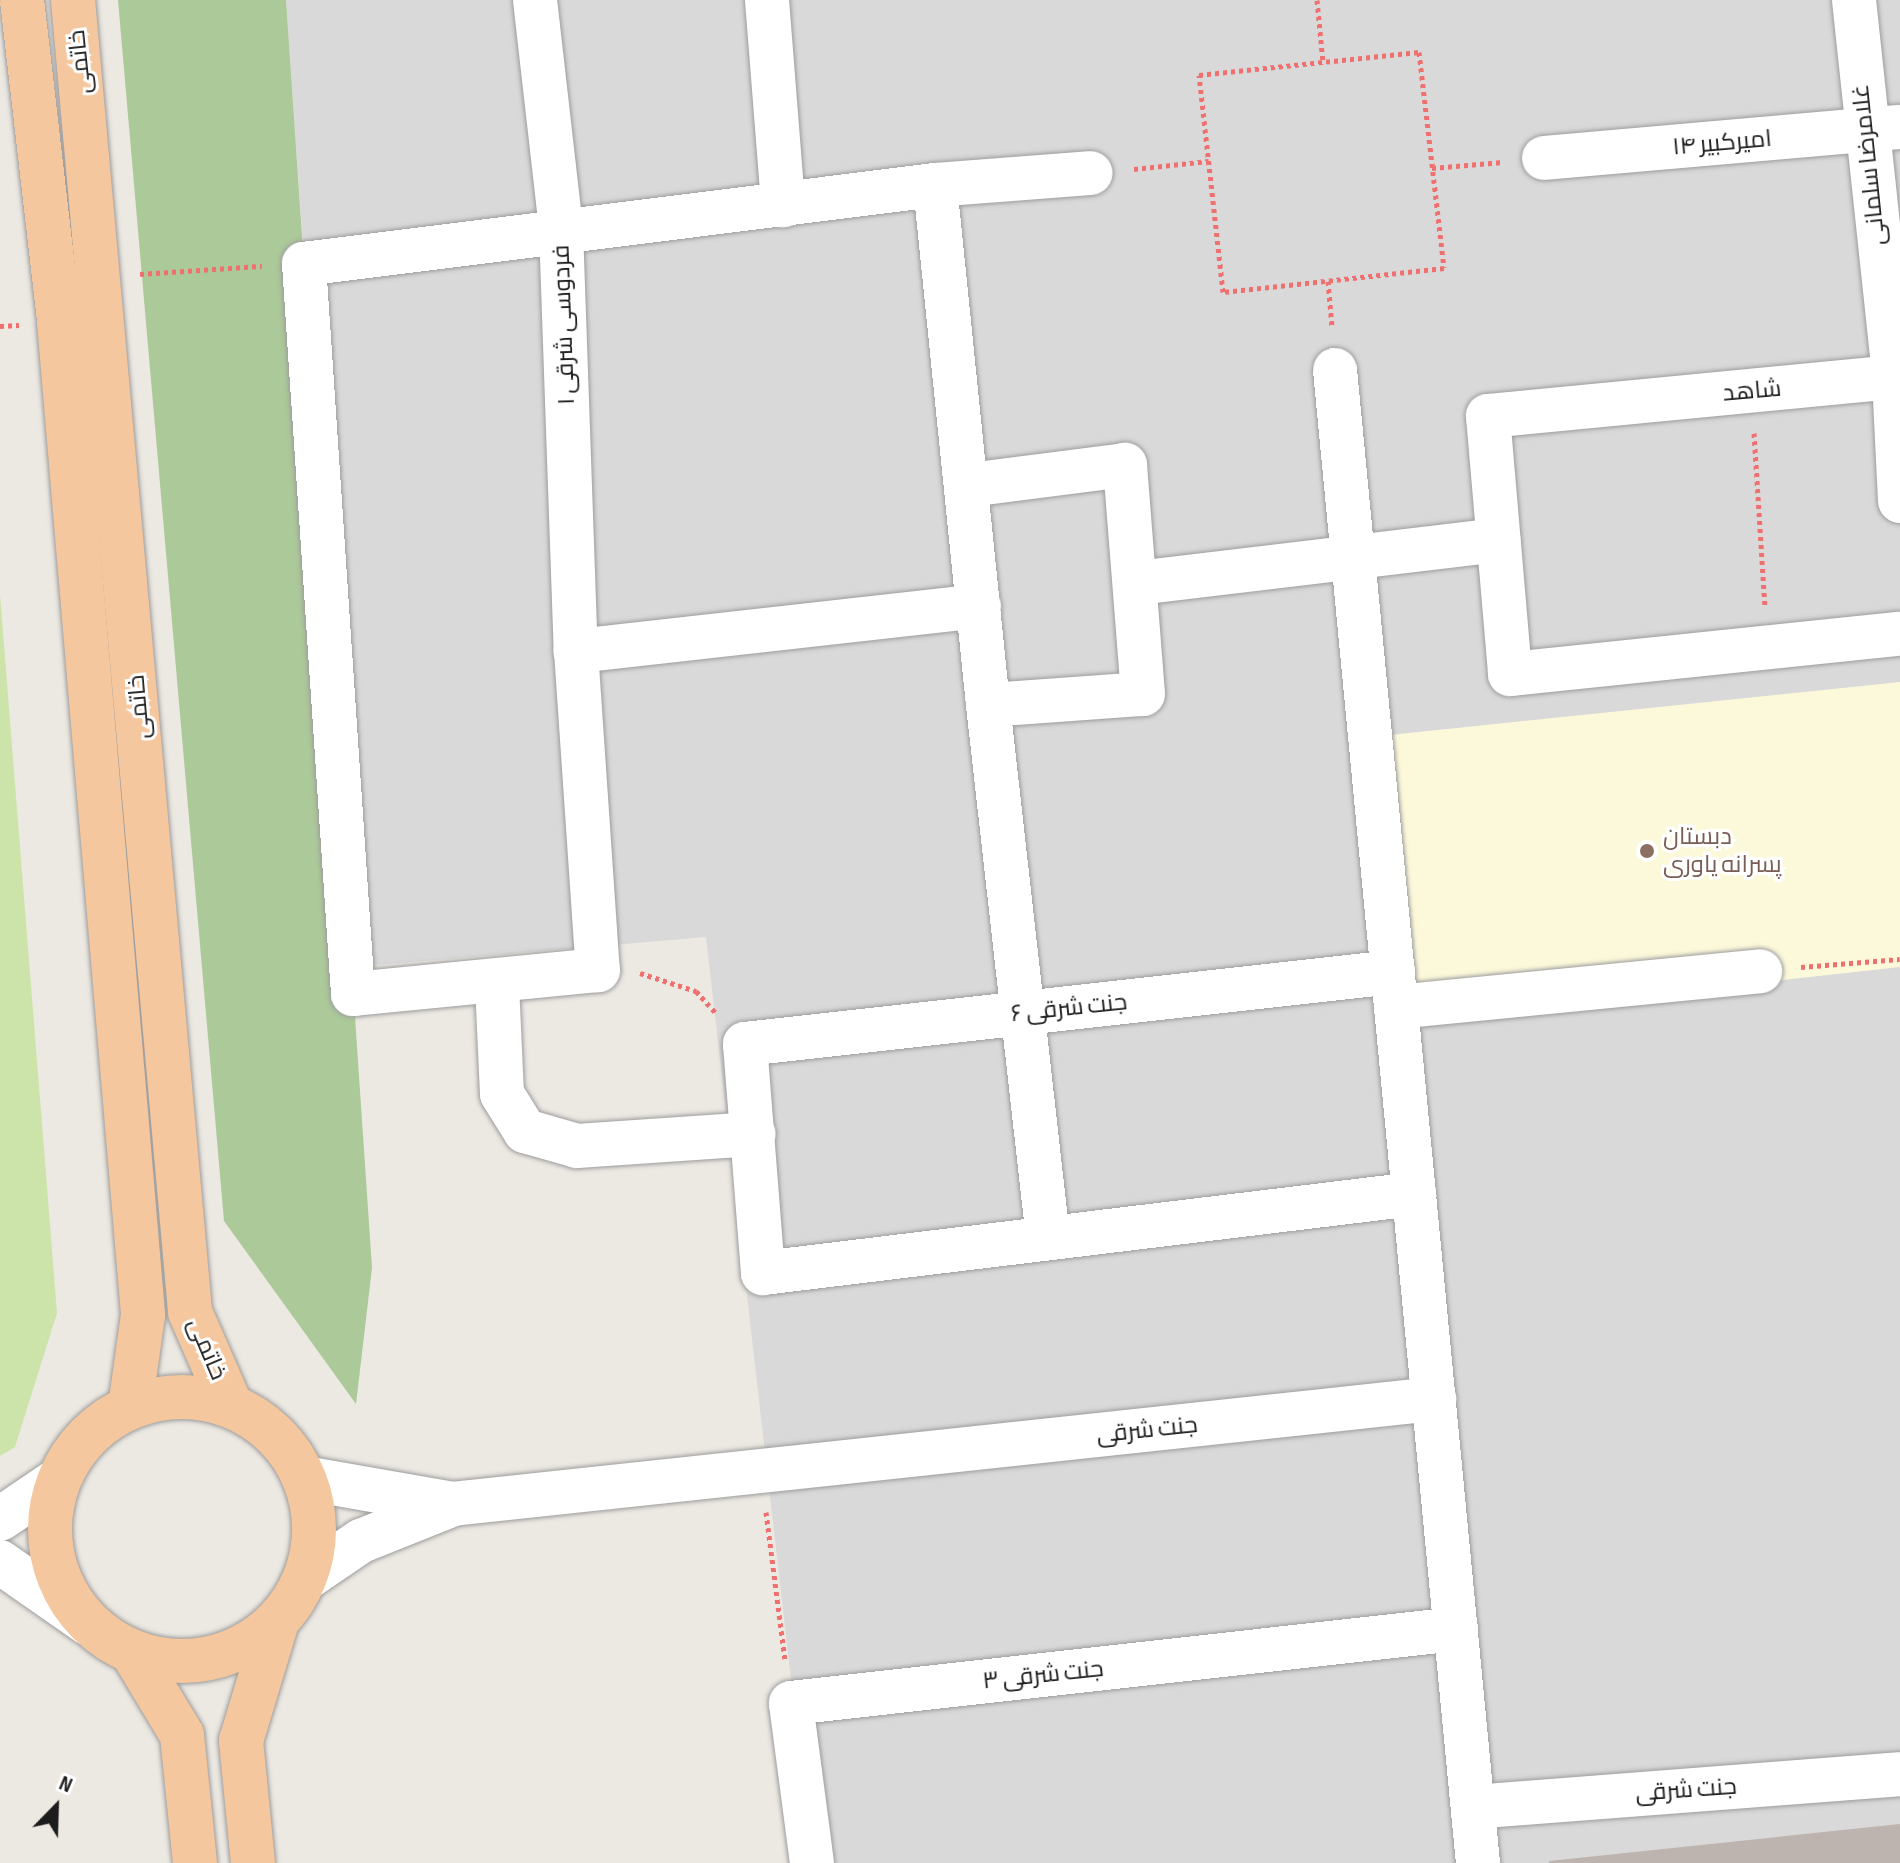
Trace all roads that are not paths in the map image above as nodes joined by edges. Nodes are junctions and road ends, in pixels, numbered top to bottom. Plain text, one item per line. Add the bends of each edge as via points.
1 (22, 0) edge
2 (73, 0) edge
3 (535, 0) edge
4 (767, 0) edge
5 (1854, 0) edge
6 (1882, 129) edge
7 (1544, 158) road end
8 (1091, 173) road end
9 (935, 185) junction
10 (783, 205) junction
11 (561, 229) junction
12 (1335, 370) dead end
13 (1894, 377) junction
14 (969, 485) junction
15 (1900, 501) edge
16 (1498, 540) junction
17 (1353, 557) junction
18 (1137, 583) junction
19 (979, 606) junction
20 (1900, 634) edge
21 (576, 651) junction
22 (988, 705) junction
23 (1760, 971) road end
24 (497, 984) junction
25 (1394, 990) junction
26 (1024, 1013) junction
27 (754, 1134) junction
28 (1414, 1194) junction
29 (1048, 1238) junction
30 (1434, 1399) junction
31 (231, 1406) junction
32 (130, 1407) junction
33 (304, 1478) junction
34 (59, 1479) junction
35 (453, 1504) junction
36 (0, 1519) edge
37 (0, 1562) edge
38 (305, 1579) junction
39 (277, 1622) junction
40 (89, 1624) junction
41 (1456, 1629) junction
42 (132, 1652) junction
43 (1900, 1774) edge
44 (1473, 1807) junction
45 (195, 1863) edge
46 (253, 1863) edge
47 (812, 1863) edge
48 (1478, 1863) edge

1 - 32 main road, خاتمی via 59,322 142,1299
2 - 31 main road, خاتمی via 103,276 190,1312
3 - 11 street, فردوسی شرقی ۱
4 - 10 street
5 - 6 street, غلامرضا سلمانی
6 - 7 street, امیرکبیر ۱۴
6 - 13 street, غلامرضا سلمانی
8 - 9 street
9 - 10 street
9 - 14 street
10 - 11 street
11 - 21 street, فردوسی شرقی ۱
11 - 24 street via 304,264 353,994
12 - 17 street
13 - 15 street
13 - 16 street, شاهد via 1488,416
14 - 18 street via 1125,465
14 - 19 street
16 - 17 street
16 - 20 street via 1510,674 1768,652
17 - 18 street
17 - 25 street
18 - 22 street via 1143,694
19 - 21 street
19 - 22 street
21 - 24 street, فردوسی شرقی ۱ via 598,970
22 - 26 street
23 - 25 street, جنت شرقی ۶
24 - 27 street via 502,1094 525,1131 577,1146
25 - 26 street, جنت شرقی ۶
25 - 28 street
26 - 27 street, جنت شرقی ۶ via 745,1044
26 - 29 street
27 - 29 street via 763,1273
28 - 29 street
28 - 30 street
30 - 35 street, جنت شرقی
30 - 41 street
31 - 32 main road via 163,1397
31 - 33 main road via 278,1439
32 - 34 main road via 75,1449
33 - 35 street
33 - 38 main road via 314,1523
34 - 36 street
34 - 40 main road via 49,1517 51,1555 65,1592
35 - 38 street via 361,1541
37 - 40 street
38 - 39 main road
39 - 42 main road via 209,1659 170,1661
39 - 46 main road via 241,1741
40 - 42 main road
41 - 44 street
41 - 47 street, جنت شرقی ۳ via 791,1703
42 - 45 main road via 182,1735
43 - 44 street, جنت شرقی
44 - 48 street

